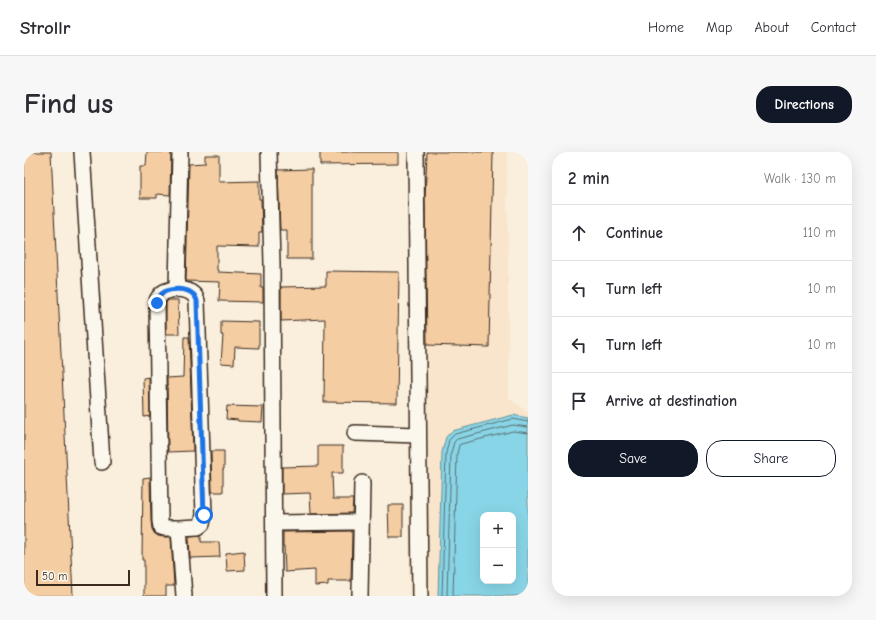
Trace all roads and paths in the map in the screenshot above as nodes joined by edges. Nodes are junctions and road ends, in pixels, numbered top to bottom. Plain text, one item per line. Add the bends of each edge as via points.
1 (82, 152) edge
2 (180, 152) edge
3 (270, 152) edge
4 (416, 152) edge
5 (178, 288) junction
6 (354, 433) dead end
7 (418, 435) junction
8 (102, 462) dead end
9 (362, 483) dead end
10 (354, 522) dead end
11 (274, 523) junction
12 (179, 528) junction
13 (184, 596) edge
14 (274, 596) edge
15 (360, 596) edge
16 (420, 596) edge

1 - 8 street
2 - 5 street
3 - 11 street
4 - 7 street
5 - 12 street via 164,292 159,296 157,303 160,521 161,527
5 - 12 street via 195,295 197,301 204,515 202,524 198,527
6 - 7 street
7 - 16 street
9 - 15 street
10 - 11 street
11 - 14 street
12 - 13 street

